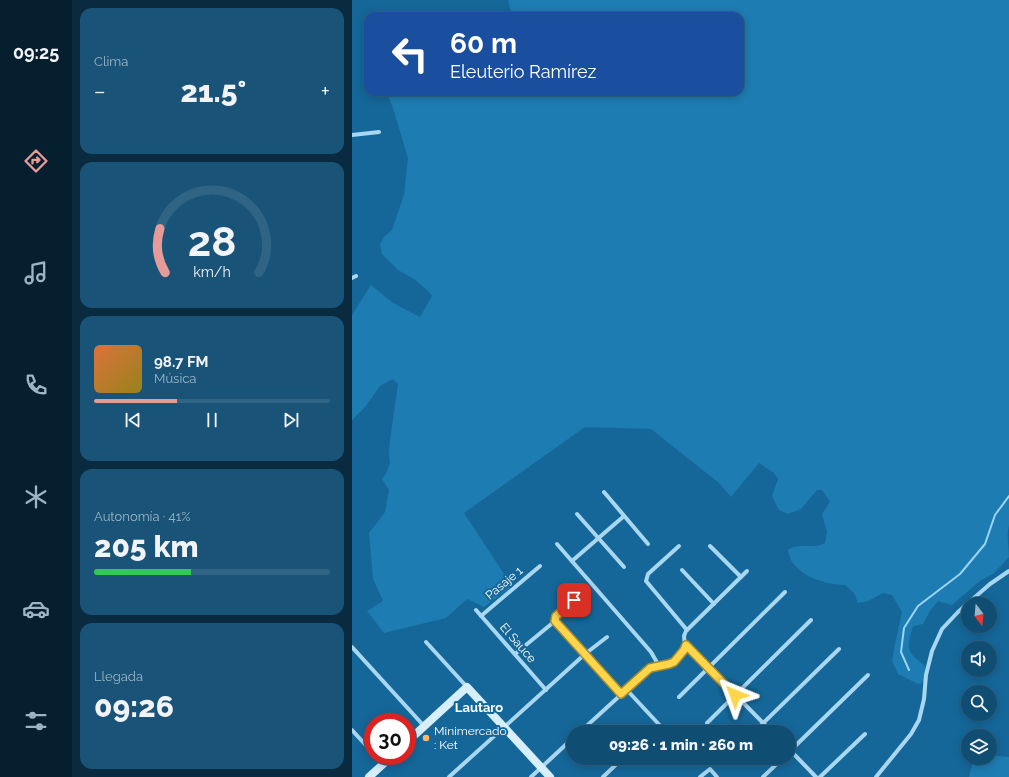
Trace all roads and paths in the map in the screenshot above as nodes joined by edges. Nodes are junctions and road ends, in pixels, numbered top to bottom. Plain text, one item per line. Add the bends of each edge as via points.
1 (378, 132) dead end
2 (352, 135) edge
3 (604, 492) dead end
4 (577, 514) dead end
5 (624, 516) junction
6 (598, 538) junction
7 (557, 544) dead end
8 (648, 544) dead end
9 (679, 546) dead end
10 (710, 546) dead end
11 (572, 561) junction
12 (540, 566) dead end
13 (624, 567) dead end
14 (682, 570) dead end
15 (747, 571) dead end
16 (1009, 571) edge
17 (741, 577) junction
18 (785, 592) dead end
19 (574, 600) dead end
20 (714, 604) junction
21 (476, 610) dead end
22 (481, 616) junction
23 (811, 620) dead end
24 (555, 621) junction
25 (687, 630) junction
26 (607, 637) dead end
27 (426, 642) dead end
28 (686, 645) junction
29 (352, 647) edge
30 (839, 649) dead end
31 (515, 654) junction
32 (585, 654) junction
33 (659, 666) junction
34 (708, 668) junction
35 (868, 675) dead end
36 (467, 687) junction
37 (626, 689) junction
38 (546, 690) junction
39 (621, 694) junction
40 (735, 695) junction
41 (678, 697) dead end
42 (707, 723) dead end
43 (763, 723) joint
44 (659, 724) edge
45 (588, 725) edge
46 (424, 726) junction
47 (504, 727) junction
48 (352, 730) edge
49 (416, 734) edge
50 (865, 734) dead end
51 (364, 743) edge
52 (796, 744) edge
53 (566, 745) edge
54 (796, 758) edge
55 (382, 765) edge
56 (616, 765) edge
57 (776, 765) edge
58 (541, 768) junction
59 (369, 777) edge
60 (449, 777) edge
61 (531, 777) edge
62 (550, 777) edge
63 (603, 777) edge
64 (700, 777) edge
65 (717, 777) edge
66 (763, 777) edge
67 (816, 777) edge
68 (820, 777) edge
69 (876, 777) edge

1 - 2 street
3 - 5 street
4 - 6 street
5 - 6 street
5 - 8 street
6 - 11 street
6 - 13 street
7 - 11 street
9 - 25 street via 648,574 646,581
10 - 17 street
11 - 33 street via 651,652
12 - 22 street, Pasaje 1
14 - 20 street
15 - 17 street
16 - 69 street via 958,612 942,630 932,651 919,720 911,734
17 - 20 street
18 - 34 street
19 - 24 street via 556,616
20 - 25 street
21 - 22 street, El Sauce
22 - 31 street, El Sauce
23 - 40 street
24 - 31 street
24 - 32 street
25 - 28 street via 684,636
26 - 32 street
27 - 36 street
28 - 33 street via 674,662
28 - 34 street
29 - 46 street
30 - 43 street
31 - 38 street, El Sauce
32 - 38 street
32 - 39 street
33 - 37 street via 648,670
34 - 40 street
34 - 41 street
35 - 52 street
36 - 46 street
36 - 47 street
37 - 39 street
37 - 44 street
38 - 47 street
39 - 45 street
40 - 42 street
40 - 43 street
46 - 49 street
47 - 58 street
47 - 60 street
48 - 51 street
50 - 68 street
53 - 58 street
54 - 67 street
55 - 59 street
56 - 63 street
57 - 66 street
58 - 61 street
58 - 62 street
64 - 65 street via 710,769

